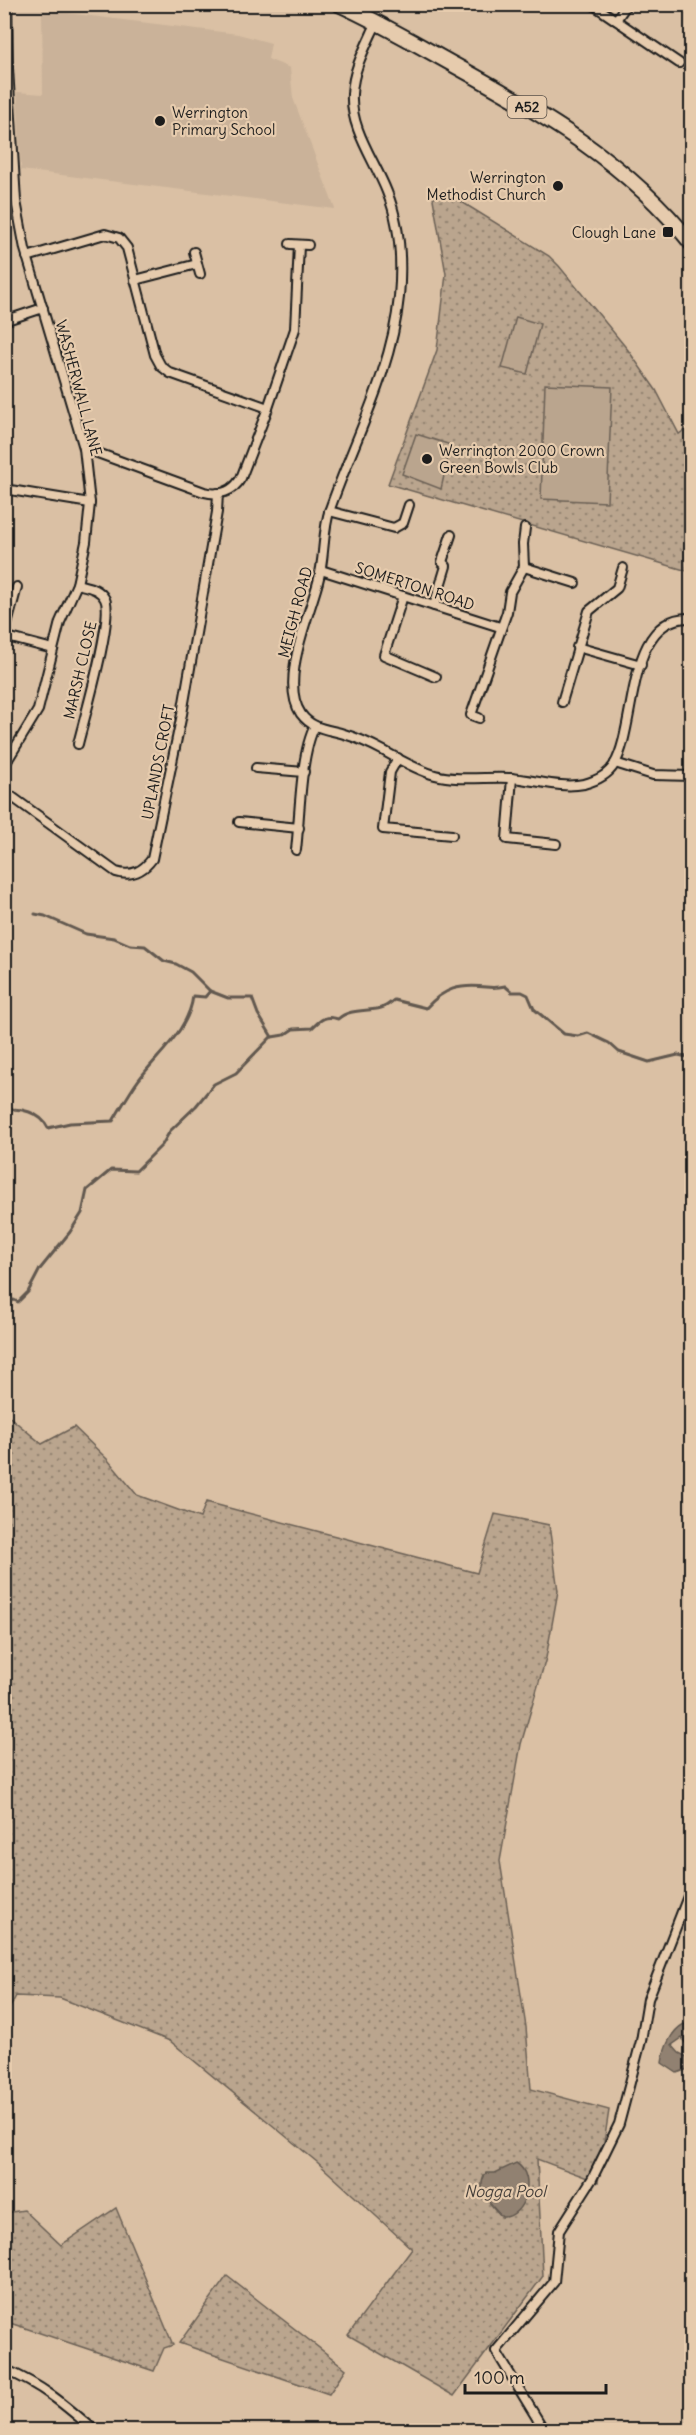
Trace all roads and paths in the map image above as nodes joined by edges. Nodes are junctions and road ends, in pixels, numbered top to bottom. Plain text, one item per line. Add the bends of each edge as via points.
1 (7, 4) edge
2 (339, 4) edge
3 (592, 4) edge
4 (627, 4) edge
5 (616, 20) junction
6 (376, 24) junction
7 (6, 63) edge
8 (679, 63) dead end
9 (290, 244) dead end
10 (692, 244) edge
11 (194, 252) dead end
12 (27, 257) junction
13 (197, 264) junction
14 (200, 274) dead end
15 (135, 280) junction
16 (43, 308) junction
17 (4, 321) edge
18 (268, 408) junction
19 (84, 448) junction
20 (4, 489) edge
21 (218, 493) junction
22 (90, 503) junction
23 (409, 505) dead end
24 (329, 511) junction
25 (525, 528) dead end
26 (451, 535) dead end
27 (524, 567) junction
28 (623, 568) dead end
29 (321, 570) junction
30 (574, 583) dead end
31 (77, 584) junction
32 (16, 587) dead end
33 (403, 596) junction
34 (434, 606) junction
35 (692, 618) edge
36 (500, 627) junction
37 (5, 639) edge
38 (577, 647) junction
39 (53, 649) junction
40 (641, 665) junction
41 (436, 677) dead end
42 (562, 702) dead end
43 (479, 718) dead end
44 (315, 726) junction
45 (78, 744) dead end
46 (398, 758) junction
47 (615, 763) junction
48 (4, 766) edge
49 (256, 768) dead end
50 (304, 772) junction
51 (513, 778) junction
52 (691, 780) edge
53 (4, 791) edge
54 (238, 822) dead end
55 (299, 828) junction
56 (453, 835) dead end
57 (556, 844) dead end
58 (296, 850) dead end
59 (692, 1886) edge
60 (4, 2369) edge
61 (94, 2430) edge
62 (544, 2430) edge

1 - 7 street, WASHERWALL LANE
2 - 6 highway, A52
3 - 5 street
4 - 5 street
5 - 8 street
6 - 10 highway, A52 via 481,79 600,153 643,189
6 - 24 street, MEIGH ROAD via 354,80 353,111 389,196 399,254 399,294 389,354
7 - 12 street, WASHERWALL LANE via 16,201
9 - 18 street via 304,245 295,329
11 - 13 street
12 - 15 street via 110,234 125,244
12 - 16 street, WASHERWALL LANE
13 - 14 street
13 - 15 street
15 - 18 street via 155,355 165,370
16 - 17 street
16 - 19 street, WASHERWALL LANE
18 - 21 street via 241,478 232,489
19 - 21 street via 204,492
19 - 22 street, WASHERWALL LANE
20 - 22 street
21 - 53 street, UPLANDS CROFT via 182,714 152,859 136,873 116,872
22 - 31 street, WASHERWALL LANE
23 - 24 street via 403,523 394,528
24 - 29 street, MEIGH ROAD
25 - 27 street
26 - 34 street
27 - 30 street
27 - 36 street via 510,592
28 - 38 street via 617,588 589,611
29 - 33 street, SOMERTON ROAD
29 - 44 street, MEIGH ROAD via 291,682 298,710
31 - 39 street, WASHERWALL LANE
31 - 45 street, MARSH CLOSE via 99,592 107,610
32 - 37 street
33 - 34 street, SOMERTON ROAD
33 - 41 street via 384,655
34 - 36 street, SOMERTON ROAD
35 - 40 street via 673,620 656,630
36 - 43 street via 471,715
37 - 39 street
38 - 40 street
38 - 42 street
39 - 48 street, WASHERWALL LANE via 38,710
40 - 47 street
44 - 46 street via 368,743
44 - 50 street
46 - 51 street via 435,775
46 - 56 street via 390,772 383,829
47 - 51 street via 601,777 578,785
47 - 52 street via 653,775
49 - 50 street
50 - 55 street
51 - 57 street via 507,839
54 - 55 street
55 - 58 street
59 - 62 street via 648,1998 619,2124 592,2179 559,2230 554,2282 496,2351
60 - 61 street via 55,2396

